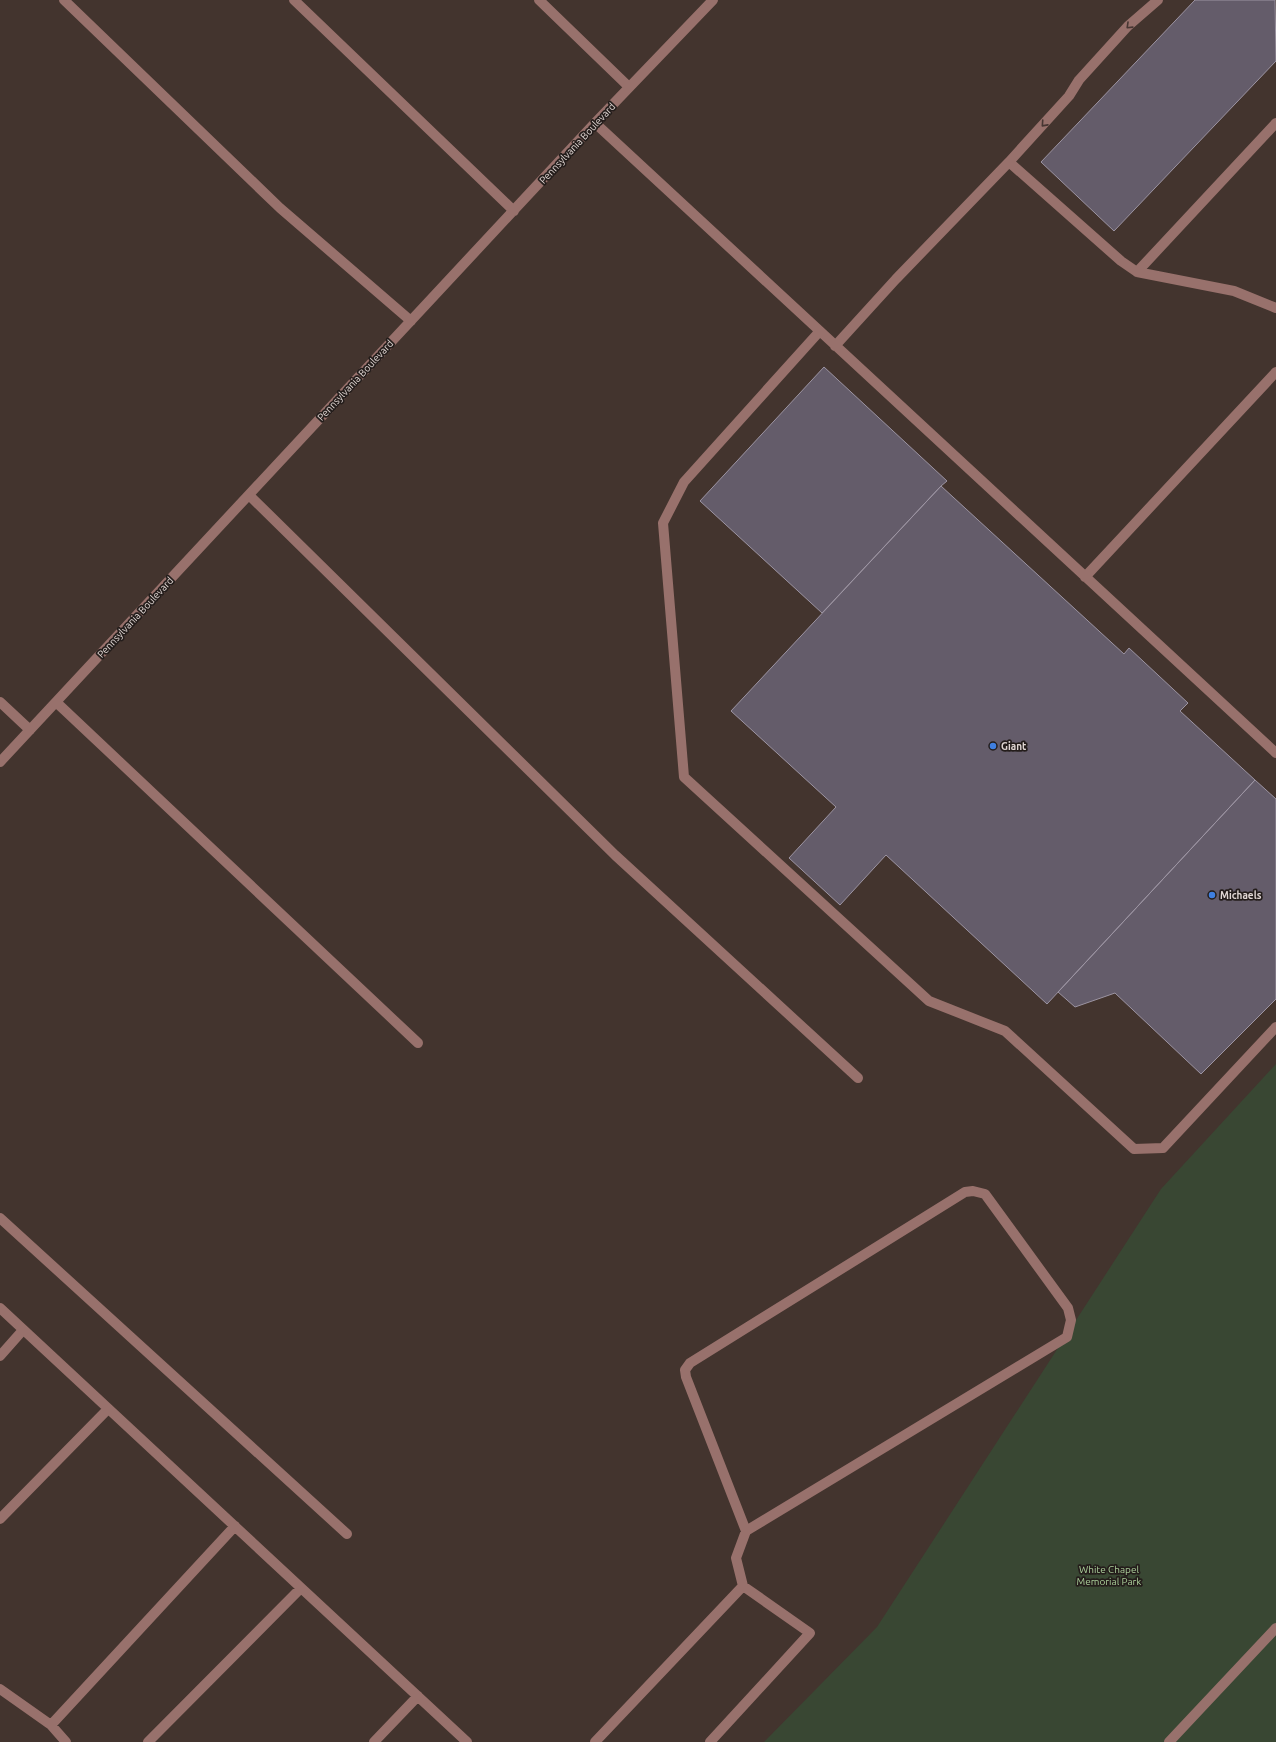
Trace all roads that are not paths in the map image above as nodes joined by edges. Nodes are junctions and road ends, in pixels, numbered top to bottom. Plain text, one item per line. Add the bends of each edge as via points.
1 (64, 0) edge
2 (294, 0) edge
3 (539, 0) edge
4 (713, 0) edge
5 (1158, 0) edge
6 (629, 88) junction
7 (595, 123) junction
8 (1276, 123) edge
9 (1008, 162) junction
10 (514, 211) junction
11 (1137, 272) junction
12 (1276, 308) edge
13 (411, 321) junction
14 (820, 332) junction
15 (835, 346) junction
16 (1276, 372) edge
17 (249, 495) junction
18 (1086, 577) junction
19 (0, 702) edge
20 (56, 702) junction
21 (30, 730) junction
22 (1276, 753) edge
23 (0, 762) edge
24 (1276, 1027) edge
25 (418, 1043) dead end
26 (858, 1078) dead end
27 (0, 1218) edge
28 (0, 1308) edge
29 (24, 1330) junction
30 (0, 1356) edge
31 (108, 1409) junction
32 (0, 1519) edge
33 (235, 1526) junction
34 (746, 1531) junction
35 (347, 1534) dead end
36 (743, 1586) junction
37 (301, 1588) junction
38 (1276, 1628) edge
39 (0, 1689) edge
40 (418, 1696) junction
41 (51, 1725) junction
42 (66, 1742) edge
43 (148, 1742) edge
44 (374, 1742) edge
45 (467, 1742) edge
46 (594, 1742) edge
47 (710, 1742) edge
48 (1169, 1742) edge

1 - 13 street via 280,208
2 - 10 street
3 - 6 street
4 - 6 street, Pennsylvania Boulevard
5 -> 9 street via 1128,26 1079,80 1069,96
6 - 7 street, Pennsylvania Boulevard
7 - 10 street, Pennsylvania Boulevard
7 - 14 street
8 - 11 street
9 - 11 street via 1121,261
9 - 15 street
10 - 13 street, Pennsylvania Boulevard
11 - 12 street via 1234,291
13 - 17 street, Pennsylvania Boulevard
14 - 15 street
14 - 24 street via 684,482 663,523 684,777 929,1001 1005,1031 1134,1149 1163,1148
15 - 18 street
16 - 18 street
17 - 20 street, Pennsylvania Boulevard
17 - 26 street via 615,855
18 - 22 street
19 - 21 street
20 - 21 street, Pennsylvania Boulevard
20 - 25 street
21 - 23 street, Pennsylvania Boulevard
27 - 35 street
28 - 29 street
29 - 30 street
29 - 31 street
31 - 32 street
31 - 33 street
33 - 37 street
33 - 41 street
34 - 34 street via 1067,1337 1071,1320 1068,1308 985,1194 965,1192 690,1363 685,1370
34 - 36 street via 736,1558
36 - 46 street
36 - 47 street via 810,1633
37 - 40 street
37 - 43 street
38 - 48 street
39 - 41 street
40 - 44 street
40 - 45 street
41 - 42 street

